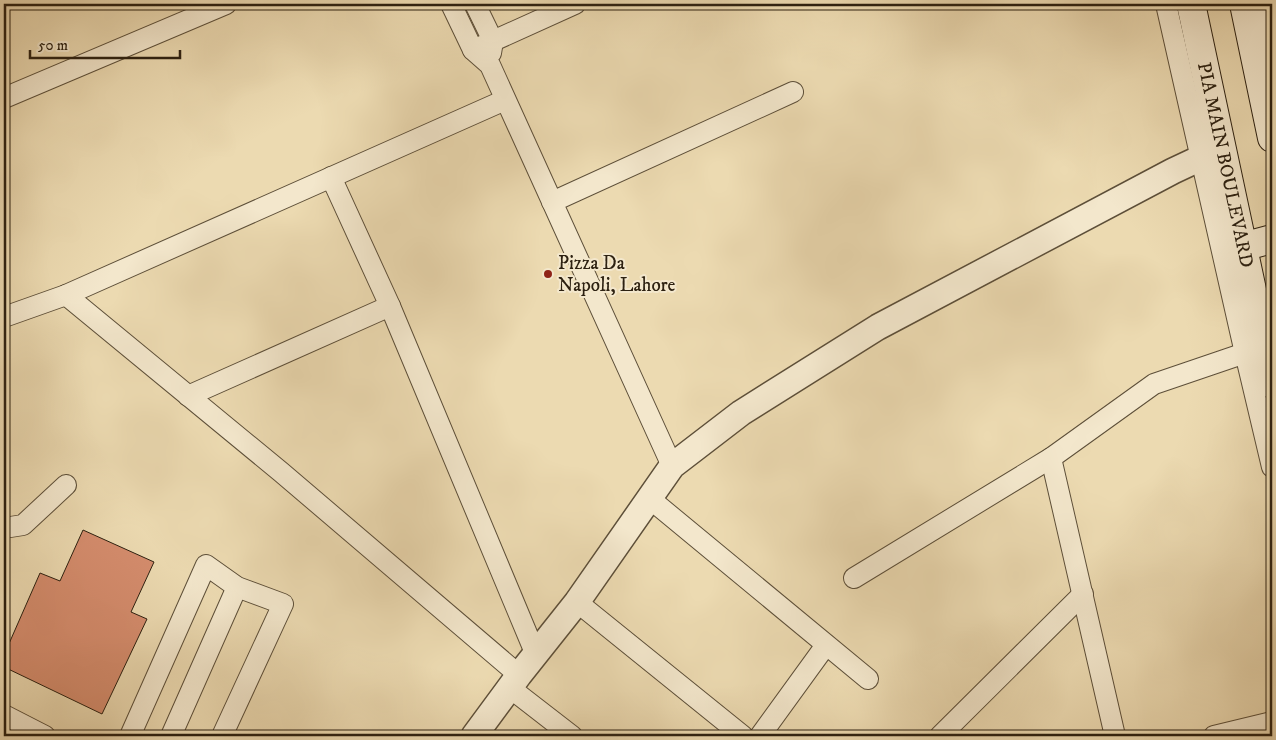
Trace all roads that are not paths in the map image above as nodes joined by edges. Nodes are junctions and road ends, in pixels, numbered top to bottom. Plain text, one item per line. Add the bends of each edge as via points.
1 (226, 4) edge
2 (450, 4) edge
3 (475, 4) edge
4 (575, 4) edge
5 (1166, 4) edge
6 (1191, 4) edge
7 (1258, 17) edge
8 (493, 41) junction
9 (473, 50) junction
10 (1272, 53) edge
11 (490, 65) junction
12 (793, 92) dead end
13 (4, 98) edge
14 (505, 100) junction
15 (1272, 138) edge
16 (1212, 153) junction
17 (331, 177) junction
18 (552, 202) junction
19 (1272, 239) edge
20 (1242, 247) junction
21 (66, 295) junction
22 (390, 306) junction
23 (4, 317) edge
24 (1245, 353) junction
25 (1272, 384) edge
26 (188, 396) junction
27 (1052, 458) junction
28 (672, 466) junction
29 (1272, 466) edge
30 (66, 485) dead end
31 (649, 498) junction
32 (4, 528) edge
33 (854, 578) dead end
34 (237, 587) junction
35 (1083, 594) junction
36 (577, 602) junction
37 (826, 645) junction
38 (536, 655) junction
39 (868, 679) dead end
40 (514, 682) junction
41 (4, 715) edge
42 (1260, 728) edge
43 (45, 736) edge
44 (130, 736) edge
45 (171, 736) edge
46 (222, 736) edge
47 (474, 736) edge
48 (572, 736) edge
49 (743, 736) edge
50 (760, 736) edge
51 (940, 736) edge
52 (1115, 736) edge
53 (1214, 736) edge

1 - 13 street
2 - 9 street
3 - 8 street
4 - 8 street
5 - 16 street
6 - 16 main road, PIA MAIN BOULEVARD
7 - 10 street
7 - 15 main road
8 - 9 street
8 - 11 street
9 - 11 street
11 - 14 street
12 - 18 street
14 - 17 street
14 - 18 street
16 - 20 main road, PIA MAIN BOULEVARD
16 - 24 street
16 - 28 street via 878,327 742,413
17 - 21 street
17 - 22 street
18 - 28 street
19 - 20 main road
20 - 25 main road, PIA MAIN BOULEVARD
21 - 23 street
21 - 26 street
22 - 26 street
22 - 38 street
24 - 27 street via 1154,384
24 - 29 street
26 - 40 street via 281,472
27 - 33 street
27 - 35 street
28 - 31 street
30 - 32 street via 22,524
31 - 36 street
31 - 37 street
34 - 44 street via 206,565
34 - 45 street
34 - 46 street via 283,604
35 - 51 street
35 - 52 street
36 - 38 street
36 - 49 street
37 - 39 street
37 - 50 street
38 - 40 street
40 - 47 street
40 - 48 street
41 - 43 street
42 - 53 street

